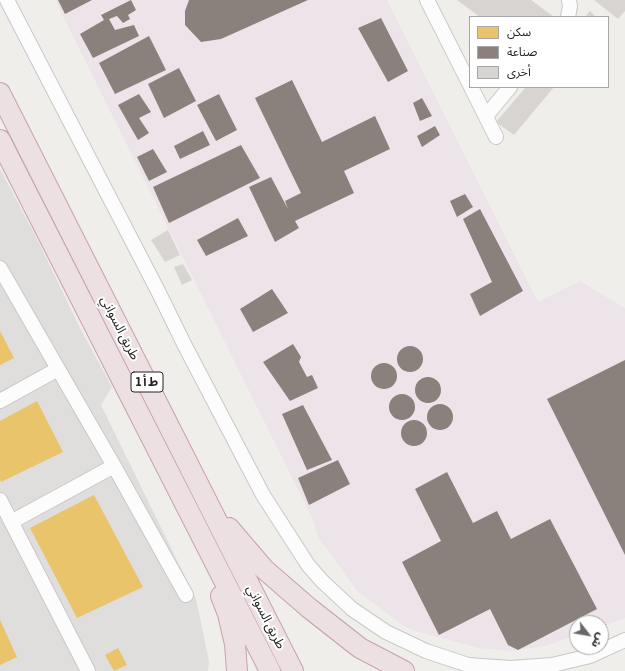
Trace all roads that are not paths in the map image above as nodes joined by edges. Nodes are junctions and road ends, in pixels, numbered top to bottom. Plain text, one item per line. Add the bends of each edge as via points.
1 (7, 0) edge
2 (427, 0) edge
3 (569, 0) edge
4 (568, 16) edge
5 (469, 82) edge
6 (472, 88) edge
7 (509, 88) edge
8 (0, 93) edge
9 (486, 116) junction
10 (496, 137) dead end
11 (0, 140) edge
12 (0, 268) edge
13 (58, 369) junction
14 (0, 401) edge
15 (114, 466) junction
16 (0, 500) edge
17 (213, 511) junction
18 (192, 519) junction
19 (11, 522) junction
20 (186, 595) dead end
21 (625, 640) edge
22 (87, 670) edge
23 (237, 671) edge
24 (270, 671) edge
25 (293, 671) edge
26 (404, 671) edge

1 - 21 street via 263,495 308,565 322,581 352,608 386,632 426,651 468,665 511,668 552,665 590,656
2 - 5 street
3 - 4 street
6 - 9 street
7 - 9 street
8 - 17 highway, طريق السواني / ط أ 1
9 - 10 street
11 - 18 highway, طريق السواني / ط أ 1
12 - 13 street
13 - 14 street
13 - 15 street
15 - 19 street
15 - 20 street
16 - 19 street
17 - 25 highway, طريق السواني / ط أ 1
17 - 26 highway via 264,569 309,608 360,648
18 - 23 highway via 228,614 235,644
18 - 24 highway, طريق السواني / ط أ 1
19 - 22 street

